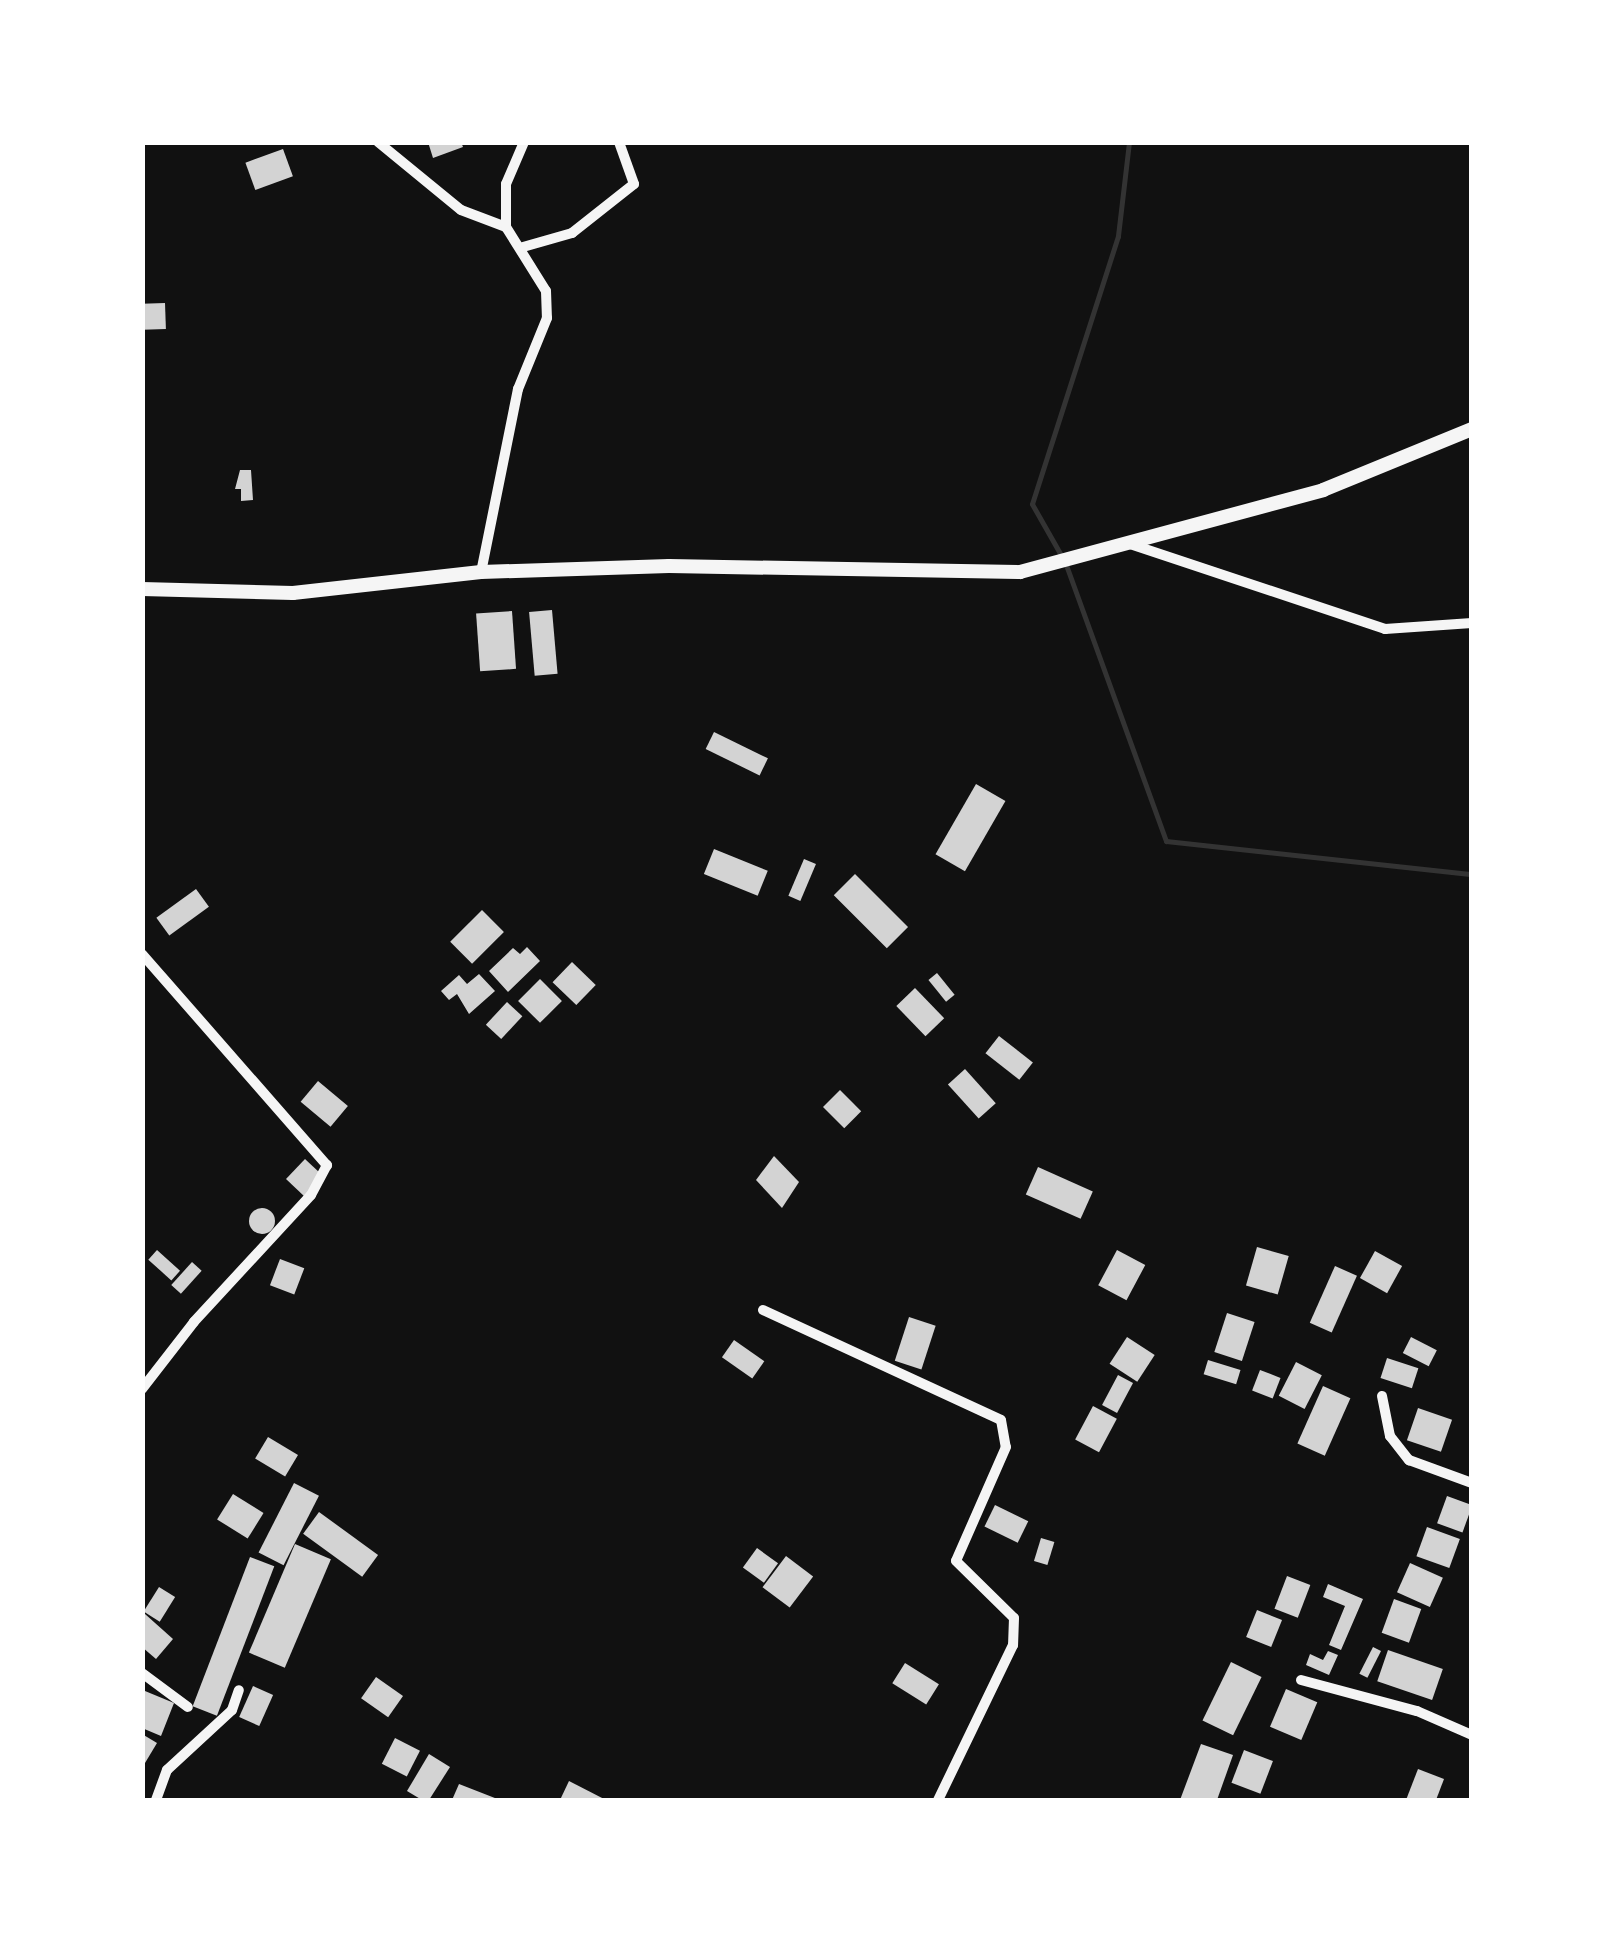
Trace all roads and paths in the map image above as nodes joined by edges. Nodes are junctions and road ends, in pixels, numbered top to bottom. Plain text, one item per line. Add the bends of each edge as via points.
1 (378, 142) edge
2 (524, 142) edge
3 (619, 142) edge
4 (506, 227) junction
5 (523, 247) junction
6 (1472, 429) edge
7 (1130, 544) junction
8 (482, 572) junction
9 (142, 589) edge
10 (1472, 623) edge
11 (142, 954) edge
12 (762, 1310) dead end
13 (142, 1390) edge
14 (1382, 1396) dead end
15 (1472, 1483) edge
16 (142, 1673) edge
17 (1301, 1680) dead end
18 (239, 1690) dead end
19 (188, 1708) dead end
20 (1472, 1735) edge
21 (156, 1800) edge
22 (938, 1800) edge

1 - 4 street via 461,210
2 - 4 street via 506,184
3 - 5 street via 634,184 572,233
4 - 5 street
5 - 8 street via 546,291 547,318 518,389
6 - 7 street via 1323,490
7 - 8 street via 1020,572 976,575 668,566
7 - 10 street via 1385,629
8 - 9 street via 293,594
11 - 13 street via 327,1165 311,1195 194,1322
12 - 22 street via 1000,1420 1006,1448 956,1561 1014,1618 1013,1645
14 - 15 street via 1390,1436 1408,1460
16 - 19 street
17 - 20 street via 1417,1711
18 - 21 street via 232,1710 167,1770

